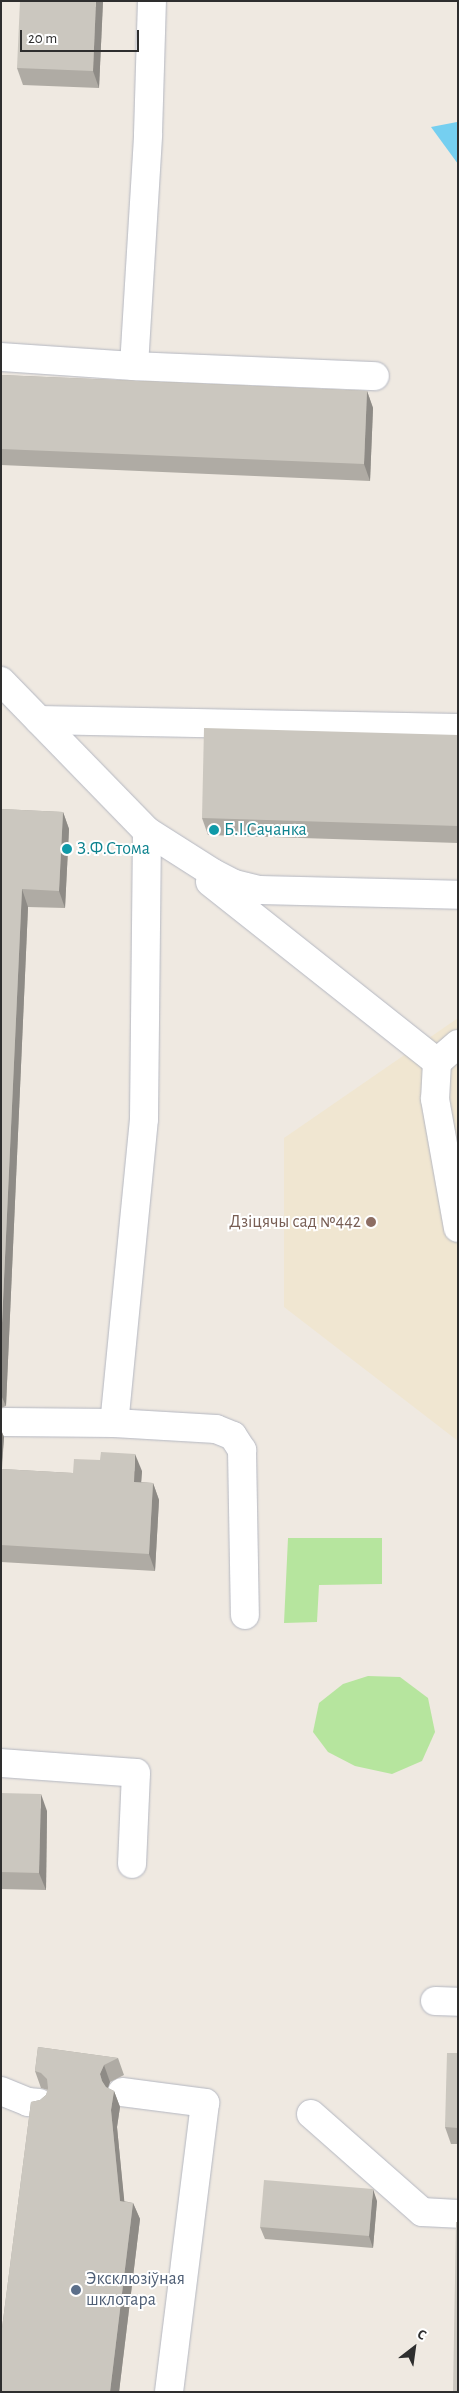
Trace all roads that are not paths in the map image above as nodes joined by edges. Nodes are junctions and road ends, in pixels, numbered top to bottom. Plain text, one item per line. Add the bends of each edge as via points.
1 (152, 1) edge
2 (1, 357) edge
3 (134, 366) junction
4 (375, 376) dead end
5 (1, 681) edge
6 (39, 720) junction
7 (458, 728) edge
8 (147, 831) junction
9 (458, 895) edge
10 (458, 1044) edge
11 (437, 1062) junction
12 (458, 1228) edge
13 (5, 1422) dead end
14 (114, 1423) junction
15 (245, 1615) dead end
16 (1, 1763) edge
17 (132, 1864) dead end
18 (1, 2091) edge
19 (122, 2092) dead end
20 (39, 2103) edge
21 (311, 2114) dead end
22 (458, 2214) edge
23 (169, 2392) edge

1 - 3 street via 148,134
2 - 3 street
3 - 4 street
5 - 6 street
6 - 7 street
6 - 8 street
8 - 9 street via 213,873 235,884 259,890
8 - 11 street
8 - 14 street via 144,1119
10 - 11 street
11 - 12 street via 435,1099
13 - 14 street
14 - 15 street via 216,1429 233,1436 242,1450
16 - 17 street via 136,1773
18 - 20 street
19 - 23 street via 205,2103
21 - 22 street via 422,2212

